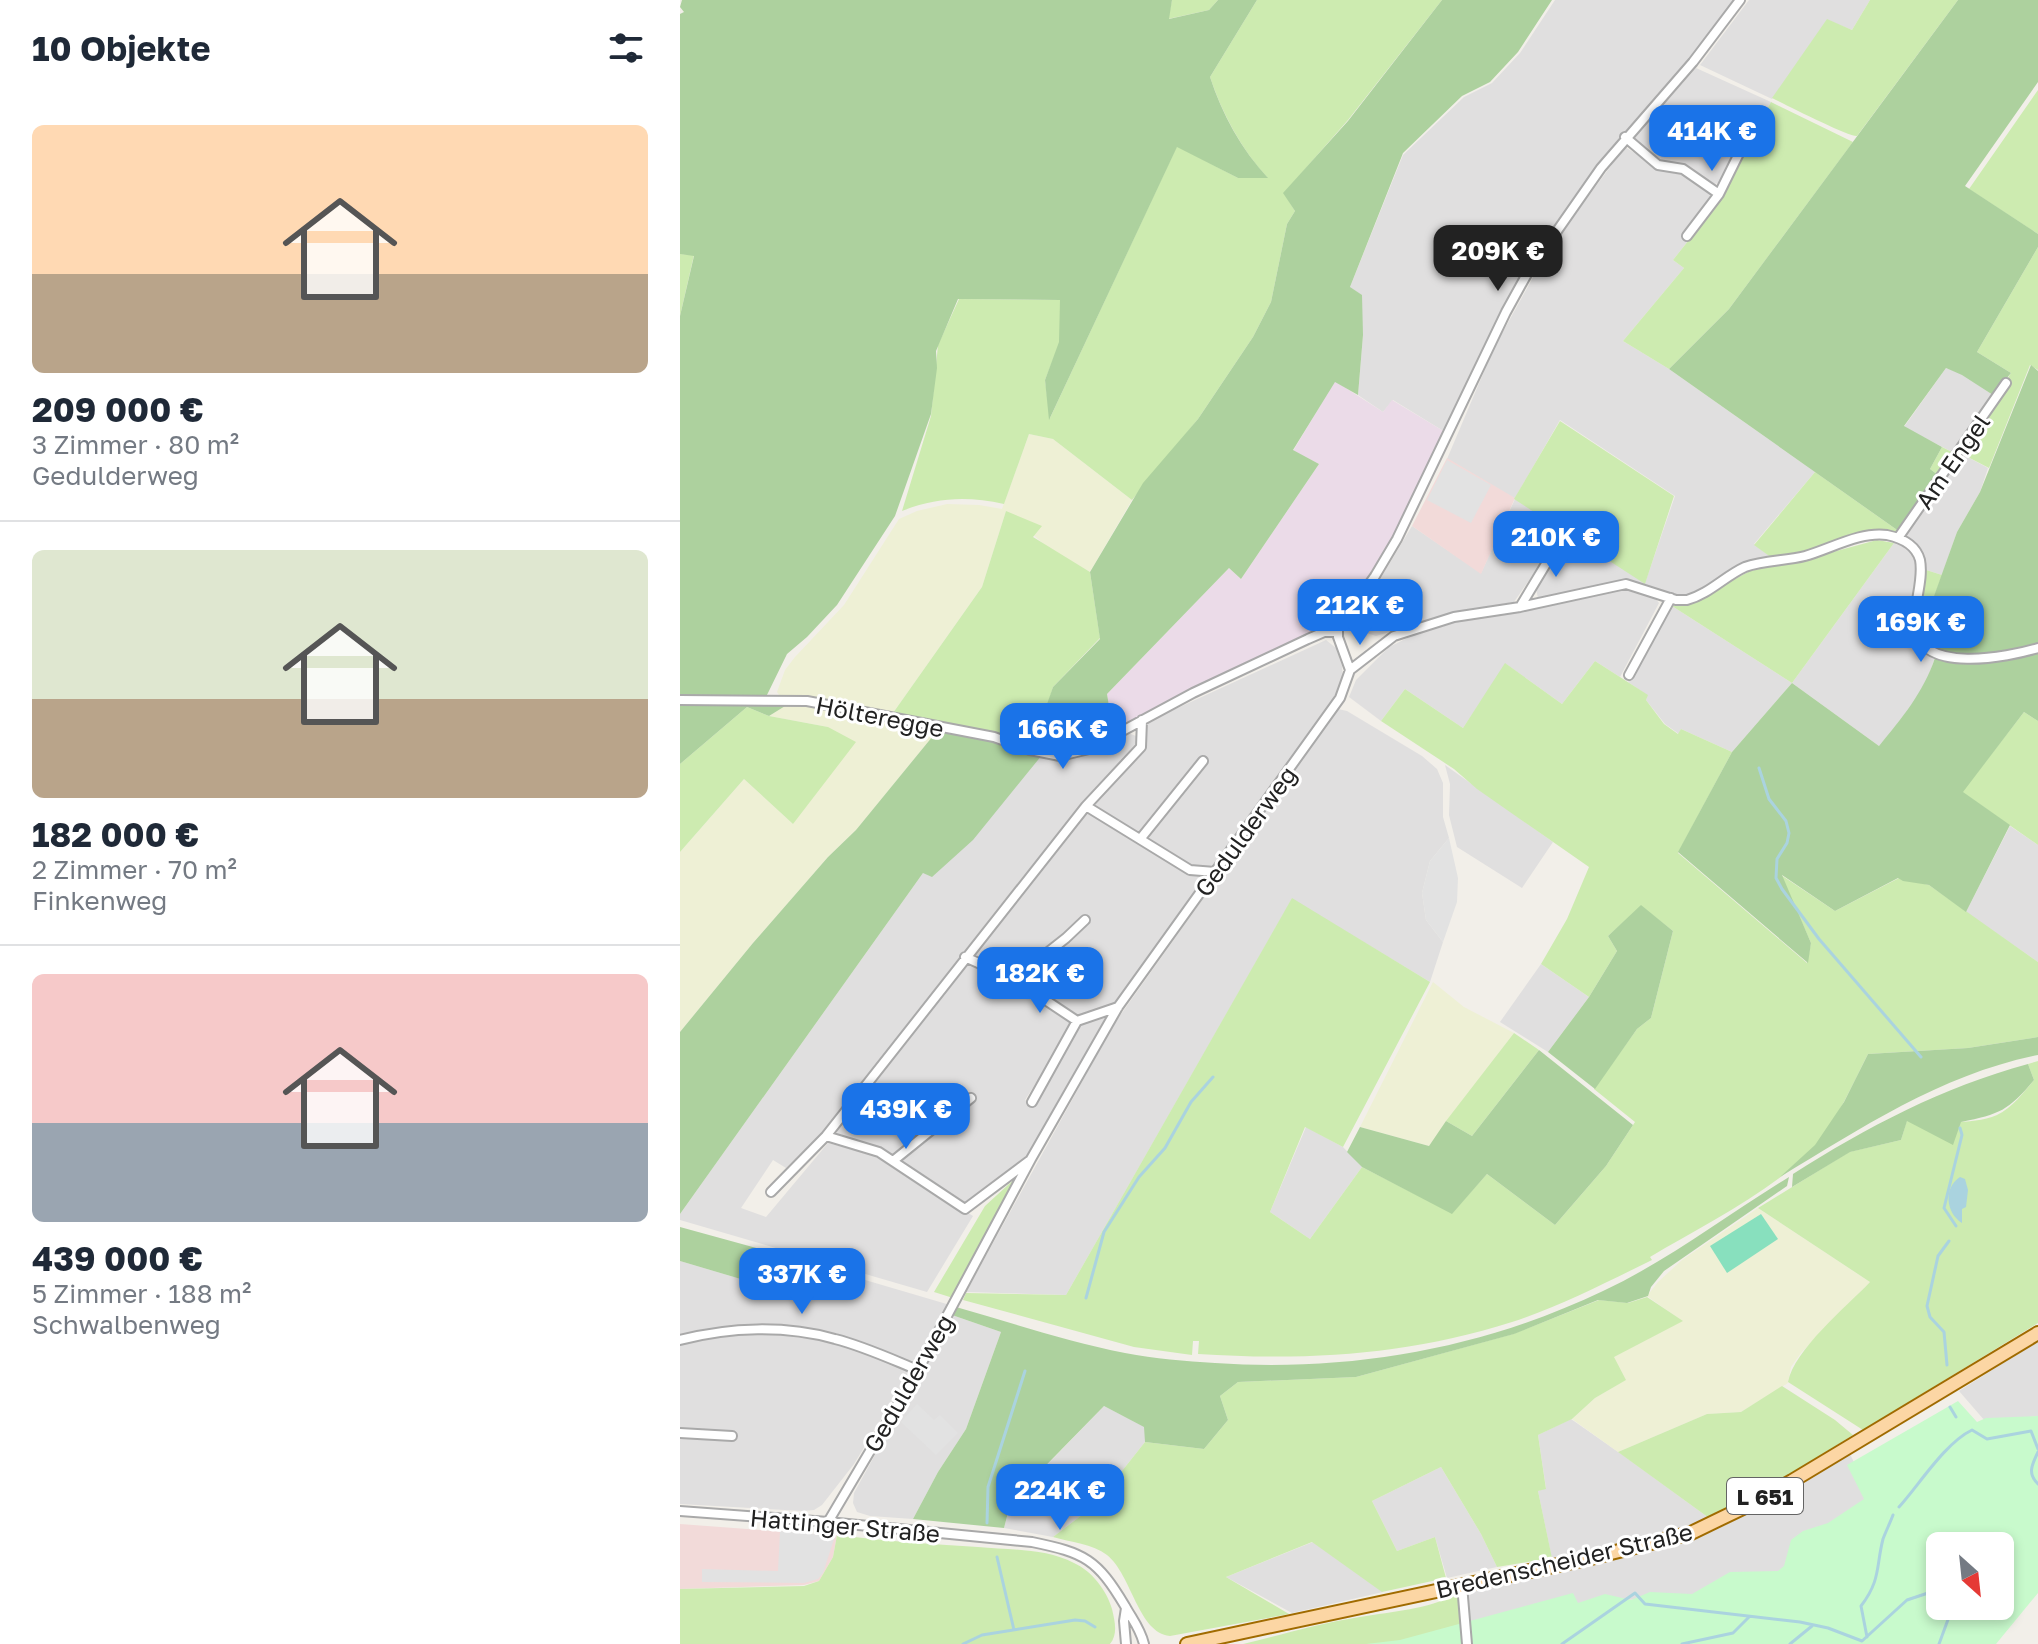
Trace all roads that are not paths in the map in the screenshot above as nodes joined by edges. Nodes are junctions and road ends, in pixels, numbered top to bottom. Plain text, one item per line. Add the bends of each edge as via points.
1 (1740, 0) edge
2 (1755, 121) dead end
3 (1625, 137) junction
4 (1719, 194) junction
5 (1687, 236) dead end
6 (2006, 383) dead end
7 (1564, 534) dead end
8 (1898, 538) junction
9 (1671, 598) junction
10 (1520, 607) junction
11 (1337, 632) junction
12 (2038, 648) edge
13 (1350, 670) junction
14 (1629, 675) dead end
15 (680, 700) edge
16 (1142, 720) junction
17 (1203, 761) dead end
18 (1086, 806) junction
19 (1141, 838) junction
20 (1215, 872) junction
21 (1085, 920) dead end
22 (965, 957) junction
23 (1014, 979) junction
24 (1118, 1007) junction
25 (1077, 1021) junction
26 (971, 1098) dead end
27 (1032, 1102) dead end
28 (826, 1136) junction
29 (1031, 1159) junction
30 (893, 1161) junction
31 (771, 1192) dead end
32 (2038, 1333) edge
33 (680, 1340) edge
34 (918, 1370) junction
35 (680, 1433) edge
36 (732, 1436) dead end
37 (680, 1511) edge
38 (828, 1522) junction
39 (1462, 1585) junction
40 (1126, 1608) junction
41 (1126, 1644) edge
42 (1144, 1644) edge
43 (1187, 1644) edge
44 (1467, 1644) edge

1 - 3 street via 1685,72
2 - 4 street
3 - 4 street via 1658,165 1683,169
3 - 11 street via 1527,274 1397,539
4 - 5 street
6 - 8 street, Am Engel
7 - 10 street
8 - 9 street via 1867,536 1752,565 1693,599
8 - 12 street via 1920,559 1915,626 1928,650 1942,657 1983,659
9 - 10 street via 1626,584
9 - 14 street
10 - 13 street via 1454,617 1394,636
11 - 13 street
11 - 16 street, Hölteregge via 1308,639
13 - 20 street, Gedulderweg via 1340,698
15 - 16 street, Hölteregge via 807,701 994,737 1060,756 1089,749
16 - 18 street via 1141,747
17 - 19 street
18 - 19 street
18 - 22 street
19 - 20 street via 1190,870
20 - 24 street, Gedulderweg
21 - 23 street
22 - 23 street
22 - 28 street
23 - 25 street
24 - 25 street
24 - 29 street, Gedulderweg
25 - 27 street
26 - 30 street
28 - 30 street
28 - 31 street
29 - 30 street via 965,1209
29 - 34 street, Gedulderweg
32 - 39 main road, Bredenscheider Straße / L 651 via 1718,1522 1651,1544
33 - 34 street via 787,1329 838,1339
34 - 38 street, Gedulderweg
35 - 36 street
37 - 38 street, Hattinger Straße
38 - 40 street, Hattinger Straße via 1061,1548 1099,1568
39 - 43 main road, Bredenscheider Straße / L 651
39 - 44 street
40 - 41 street
40 - 42 street, Hattinger Straße

